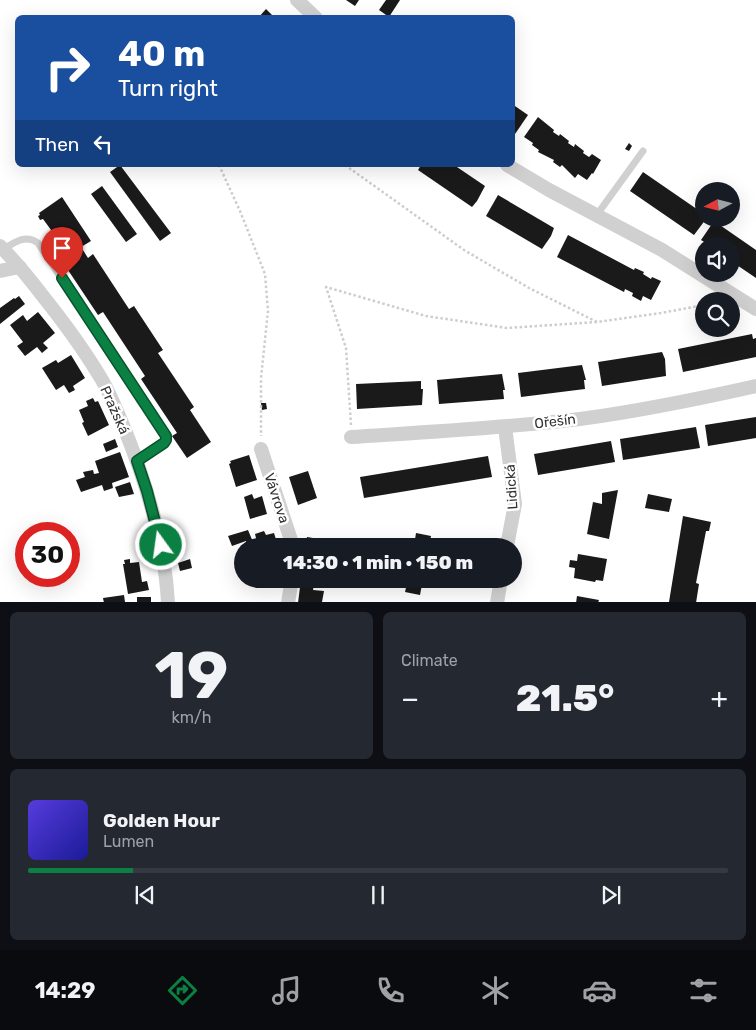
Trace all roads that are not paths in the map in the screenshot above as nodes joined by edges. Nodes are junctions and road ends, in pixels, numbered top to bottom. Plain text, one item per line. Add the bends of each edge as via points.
1 (297, 0) edge
2 (313, 15) edge
3 (643, 151) dead end
4 (510, 167) edge
5 (596, 216) junction
6 (2, 247) edge
7 (20, 267) junction
8 (0, 271) edge
9 (756, 308) edge
10 (756, 386) edge
11 (505, 427) junction
12 (351, 438) road end
13 (261, 449) road end
14 (137, 461) junction
15 (290, 538) edge
16 (509, 538) edge
17 (290, 588) edge
18 (499, 588) edge
19 (168, 602) edge
20 (288, 602) edge
21 (497, 602) edge

1 - 2 street
3 - 5 lane
4 - 5 street
5 - 9 street via 662,250
6 - 7 street, Pražská
6 - 14 lane via 25,238 38,243 166,436 164,443
7 - 8 street
7 - 14 street, Pražská via 100,375
10 - 11 street, Ořešín via 662,406
11 - 12 street, Ořešín
11 - 16 street, Lidická via 515,504
13 - 15 street, Vávrova
14 - 19 street, Pražská via 161,542
17 - 20 street
18 - 21 street

